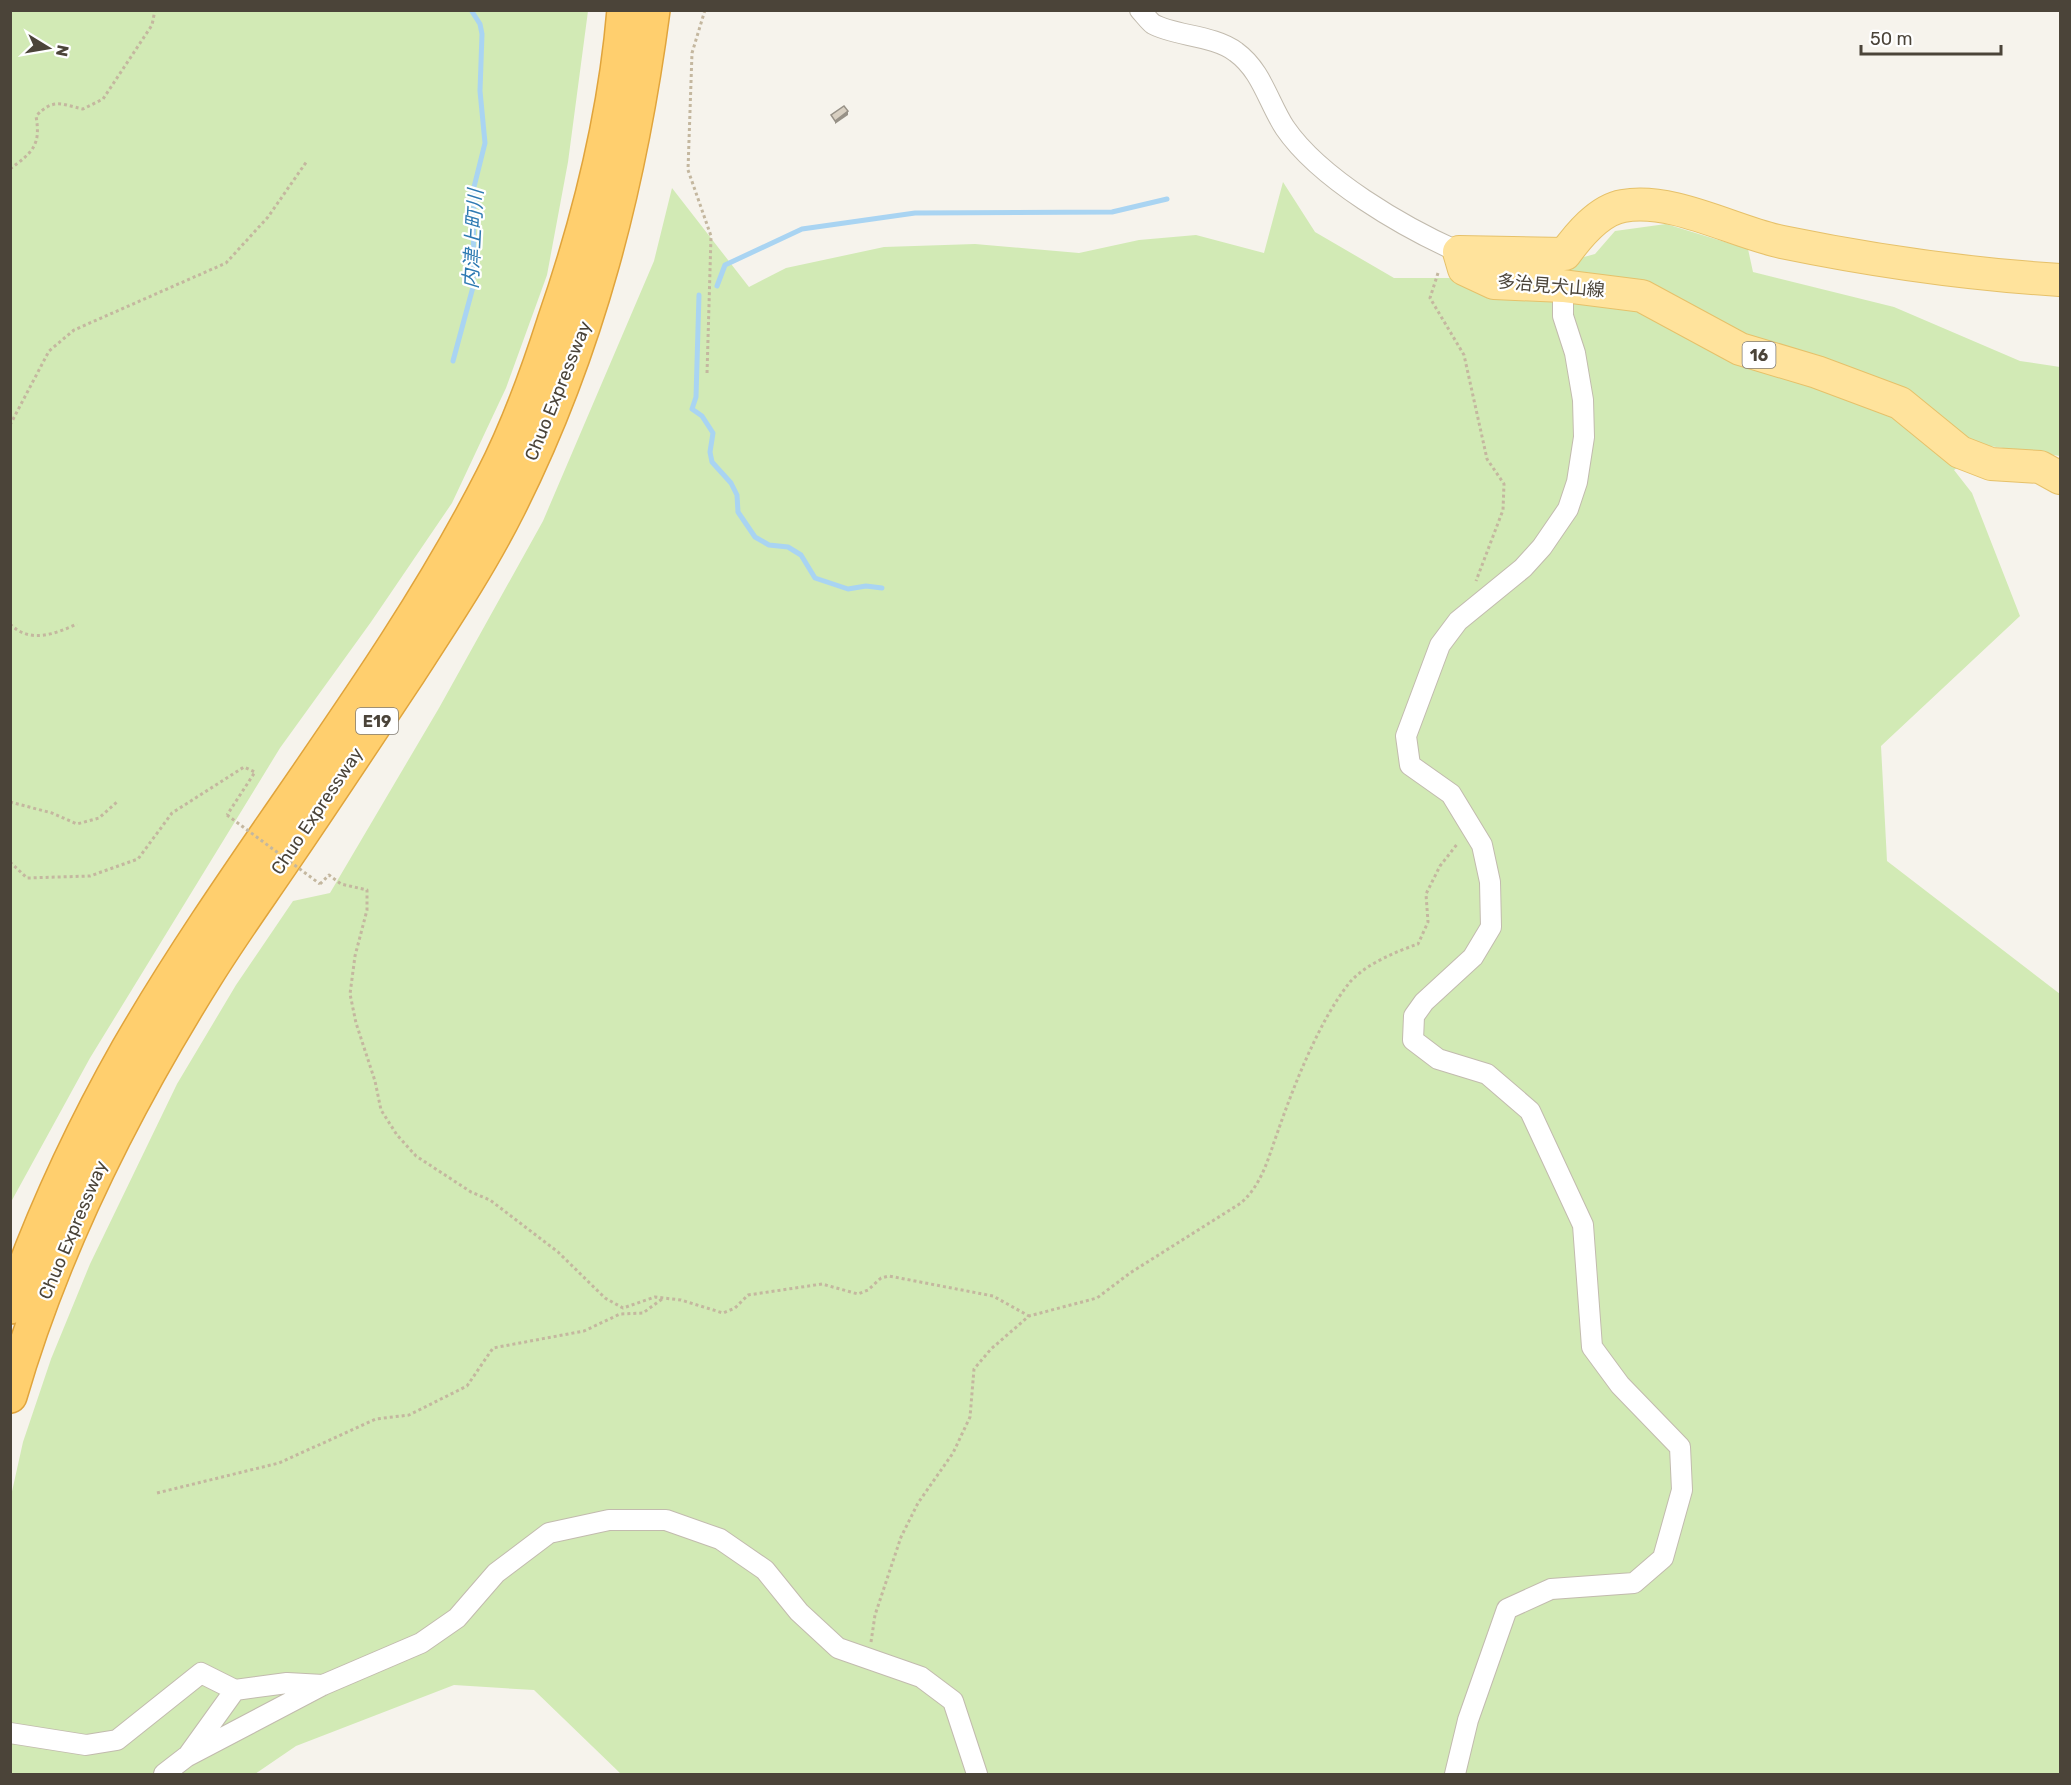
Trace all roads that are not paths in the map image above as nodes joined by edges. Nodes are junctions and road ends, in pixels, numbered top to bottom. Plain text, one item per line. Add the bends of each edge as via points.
1 (624, 10) edge
2 (653, 10) edge
3 (1140, 10) edge
4 (1459, 252) junction
5 (2061, 280) edge
6 (1563, 286) junction
7 (2061, 478) edge
8 (10, 1307) edge
9 (10, 1396) edge
10 (323, 1685) junction
11 (235, 1690) junction
12 (10, 1733) edge
13 (186, 1757) junction
14 (164, 1774) edge
15 (977, 1774) edge
16 (1455, 1774) edge

1 - 8 highway, Chuo Expressway / E19 via 620,63 579,249 534,383 493,476 427,595 184,958 128,1051 51,1207
2 - 9 highway, Chuo Expressway / E19 via 617,214 585,328 510,506 467,584 208,973 151,1066 76,1217 41,1302
3 - 4 street via 1153,24 1235,51 1262,80 1285,128 1308,155 1406,227
4 - 5 main road, 多治見犬山線 via 1564,254 1606,212 1622,206 1650,206 1708,218 1778,241 1886,262
4 - 6 main road, 多治見犬山線 / 16 via 1464,269 1494,283
6 - 7 main road, 多治見犬山線 / 16 via 1642,296 1740,349 1900,403 1960,452 1991,464 2040,467
6 - 16 street via 1563,316 1575,353 1584,437 1568,509 1523,568 1458,621 1440,645 1406,736 1410,765 1451,794 1482,845 1490,882 1491,927 1473,957 1414,1016 1413,1040 1438,1059 1487,1074 1530,1111 1583,1225 1592,1347 1620,1384 1680,1447 1682,1490 1663,1558 1634,1583 1551,1589 1507,1609 1468,1720
10 - 11 street via 288,1683
10 - 13 street
10 - 15 street via 421,1643 457,1618 496,1573 549,1533 609,1520 666,1520 720,1539 765,1570 799,1612 838,1648 921,1677 953,1701
11 - 12 street via 201,1672 117,1740 86,1745
11 - 13 street
13 - 14 street

